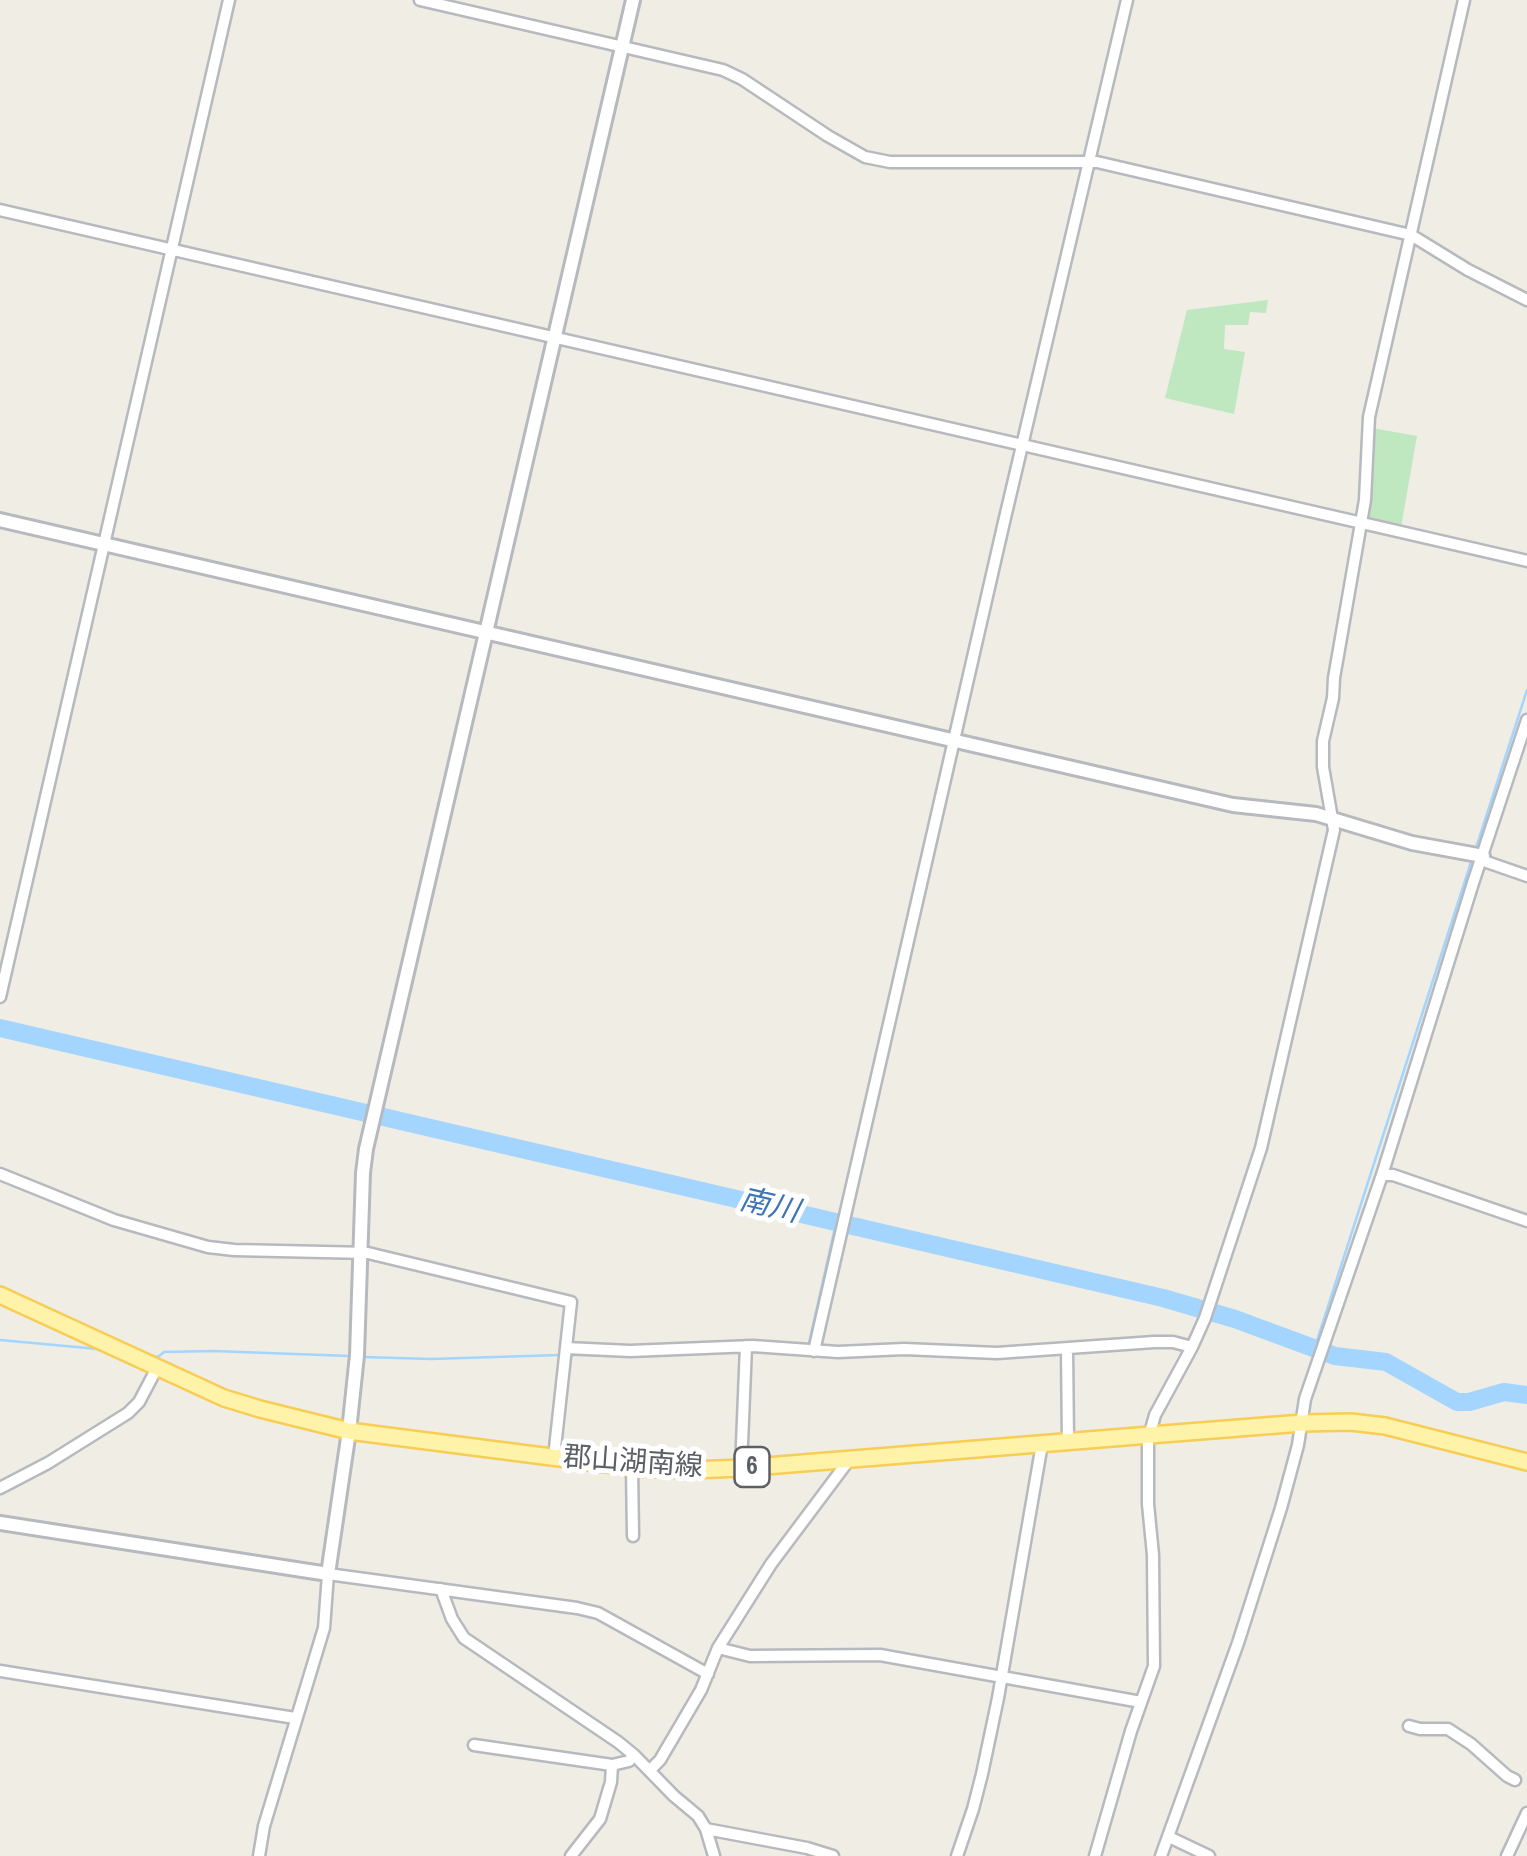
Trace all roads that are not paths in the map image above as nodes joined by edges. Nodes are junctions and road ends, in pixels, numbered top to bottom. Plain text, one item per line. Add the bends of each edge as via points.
1 (229, 0) edge
2 (420, 0) edge
3 (633, 0) edge
4 (1127, 0) edge
5 (1464, 0) edge
6 (622, 46) junction
7 (1089, 161) junction
8 (0, 210) edge
9 (1411, 235) junction
10 (172, 250) junction
11 (1527, 300) edge
12 (555, 337) junction
13 (1023, 444) junction
14 (0, 520) edge
15 (1361, 522) junction
16 (104, 544) junction
17 (1527, 562) edge
18 (487, 632) junction
19 (1527, 720) edge
20 (954, 740) junction
21 (1333, 820) junction
22 (1482, 858) junction
23 (1527, 876) edge
24 (0, 997) edge
25 (0, 1174) edge
26 (1382, 1175) junction
27 (1527, 1221) edge
28 (360, 1253) junction
29 (0, 1295) edge
30 (746, 1346) junction
31 (1192, 1347) junction
32 (566, 1348) junction
33 (1067, 1349) junction
34 (814, 1351) junction
35 (158, 1366) junction
36 (1302, 1424) junction
37 (349, 1431) junction
38 (1150, 1435) junction
39 (1068, 1442) junction
40 (1042, 1444) junction
41 (554, 1458) junction
42 (849, 1460) junction
43 (1527, 1462) edge
44 (632, 1467) junction
45 (742, 1468) junction
46 (0, 1488) edge
47 (0, 1523) edge
48 (633, 1536) dead end
49 (328, 1574) junction
50 (441, 1589) junction
51 (718, 1648) junction
52 (0, 1671) edge
53 (708, 1674) junction
54 (1001, 1678) junction
55 (1141, 1702) junction
56 (295, 1718) junction
57 (1409, 1726) dead end
58 (474, 1746) dead end
59 (634, 1755) junction
60 (612, 1765) junction
61 (650, 1770) junction
62 (1514, 1780) dead end
63 (1527, 1813) edge
64 (706, 1829) junction
65 (1169, 1837) junction
66 (259, 1856) edge
67 (572, 1856) edge
68 (714, 1856) edge
69 (833, 1856) edge
70 (957, 1856) edge
71 (1095, 1856) edge
72 (1162, 1856) edge
73 (1209, 1856) edge
74 (1506, 1856) edge

1 - 10 street
2 - 6 street
3 - 6 street
4 - 7 street
5 - 9 street
6 - 7 street via 734,74 853,152 876,160
6 - 12 street
7 - 9 street
7 - 13 street
8 - 10 street
9 - 11 street
9 - 15 street via 1369,417
10 - 12 street
10 - 16 street
12 - 13 street
12 - 18 street
13 - 15 street
13 - 20 street
14 - 16 street
15 - 17 street
15 - 21 street via 1323,741
16 - 18 street
16 - 24 street
18 - 20 street
18 - 28 street via 372,1125
19 - 22 street
20 - 21 street via 1233,805
20 - 34 street
21 - 22 street
21 - 31 street via 1260,1148
22 - 23 street
22 - 26 street
25 - 28 street via 114,1220 208,1247
26 - 27 street
26 - 36 street
28 - 32 street via 571,1302
28 - 37 street
29 - 35 main road, 郡山湖南線 / 6
30 - 32 street
30 - 34 street
30 - 45 street
31 - 33 street via 1154,1342
31 - 38 street
32 - 41 street
33 - 34 street
33 - 39 street
35 - 37 main road, 郡山湖南線 / 6 via 224,1398
35 - 46 street via 134,1408
36 - 38 main road, 郡山湖南線 / 6
36 - 43 main road, 郡山湖南線 / 6 via 1385,1426
36 - 65 street via 1238,1643
37 - 41 main road, 郡山湖南線 / 6
37 - 49 street
38 - 39 main road, 郡山湖南線 / 6
38 - 55 street via 1156,1638
39 - 40 main road, 郡山湖南線 / 6
40 - 42 main road, 郡山湖南線 / 6
40 - 54 street
41 - 44 main road, 郡山湖南線 / 6
42 - 45 main road, 郡山湖南線 / 6
42 - 51 street
44 - 45 main road, 郡山湖南線 / 6
44 - 48 street
47 - 49 street
49 - 50 street
49 - 56 street via 324,1628
50 - 53 street via 605,1615
50 - 59 street via 464,1638
51 - 53 street
51 - 54 street via 750,1656 880,1655
52 - 56 street
53 - 61 street
54 - 55 street
54 - 70 street via 974,1809
55 - 71 street
56 - 66 street
57 - 62 street via 1448,1729
58 - 60 street
59 - 60 street
59 - 61 street
60 - 67 street via 600,1819
61 - 64 street
63 - 74 street
64 - 68 street
64 - 69 street
65 - 72 street
65 - 73 street

